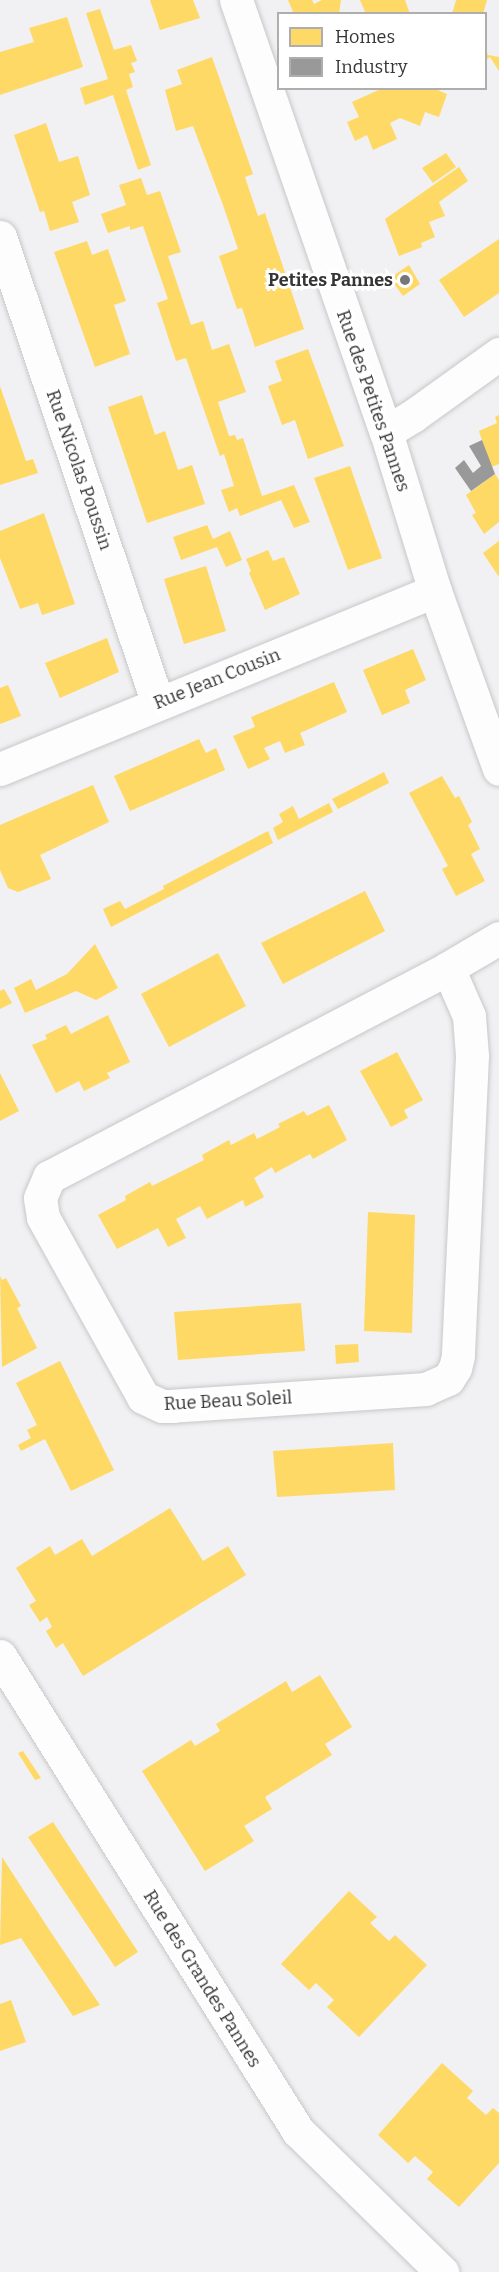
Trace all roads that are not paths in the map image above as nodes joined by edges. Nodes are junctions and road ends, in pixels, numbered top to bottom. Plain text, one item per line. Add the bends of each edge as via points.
1 (236, 0) edge
2 (0, 237) edge
3 (499, 354) edge
4 (386, 432) junction
5 (435, 591) junction
6 (158, 703) junction
7 (0, 769) edge
8 (499, 769) edge
9 (499, 938) edge
10 (448, 968) junction
11 (0, 1656) edge
12 (442, 2272) edge

1 - 4 street, Rue des Petites Pannes
2 - 6 street, Rue Nicolas Poussin
3 - 4 street
4 - 5 street, Rue des Petites Pannes
5 - 6 street, Rue Jean Cousin
5 - 8 street, Rue des Petites Pannes
6 - 7 street, Rue Jean Cousin
9 - 10 street, Rue Beau Soleil
10 - 10 street, Rue Beau Soleil via 49,1177 40,1198 43,1217 143,1397 162,1406 173,1406 426,1389 448,1379 458,1356 472,1056 469,1016
11 - 12 street, Rue des Grandes Pannes via 298,2131

